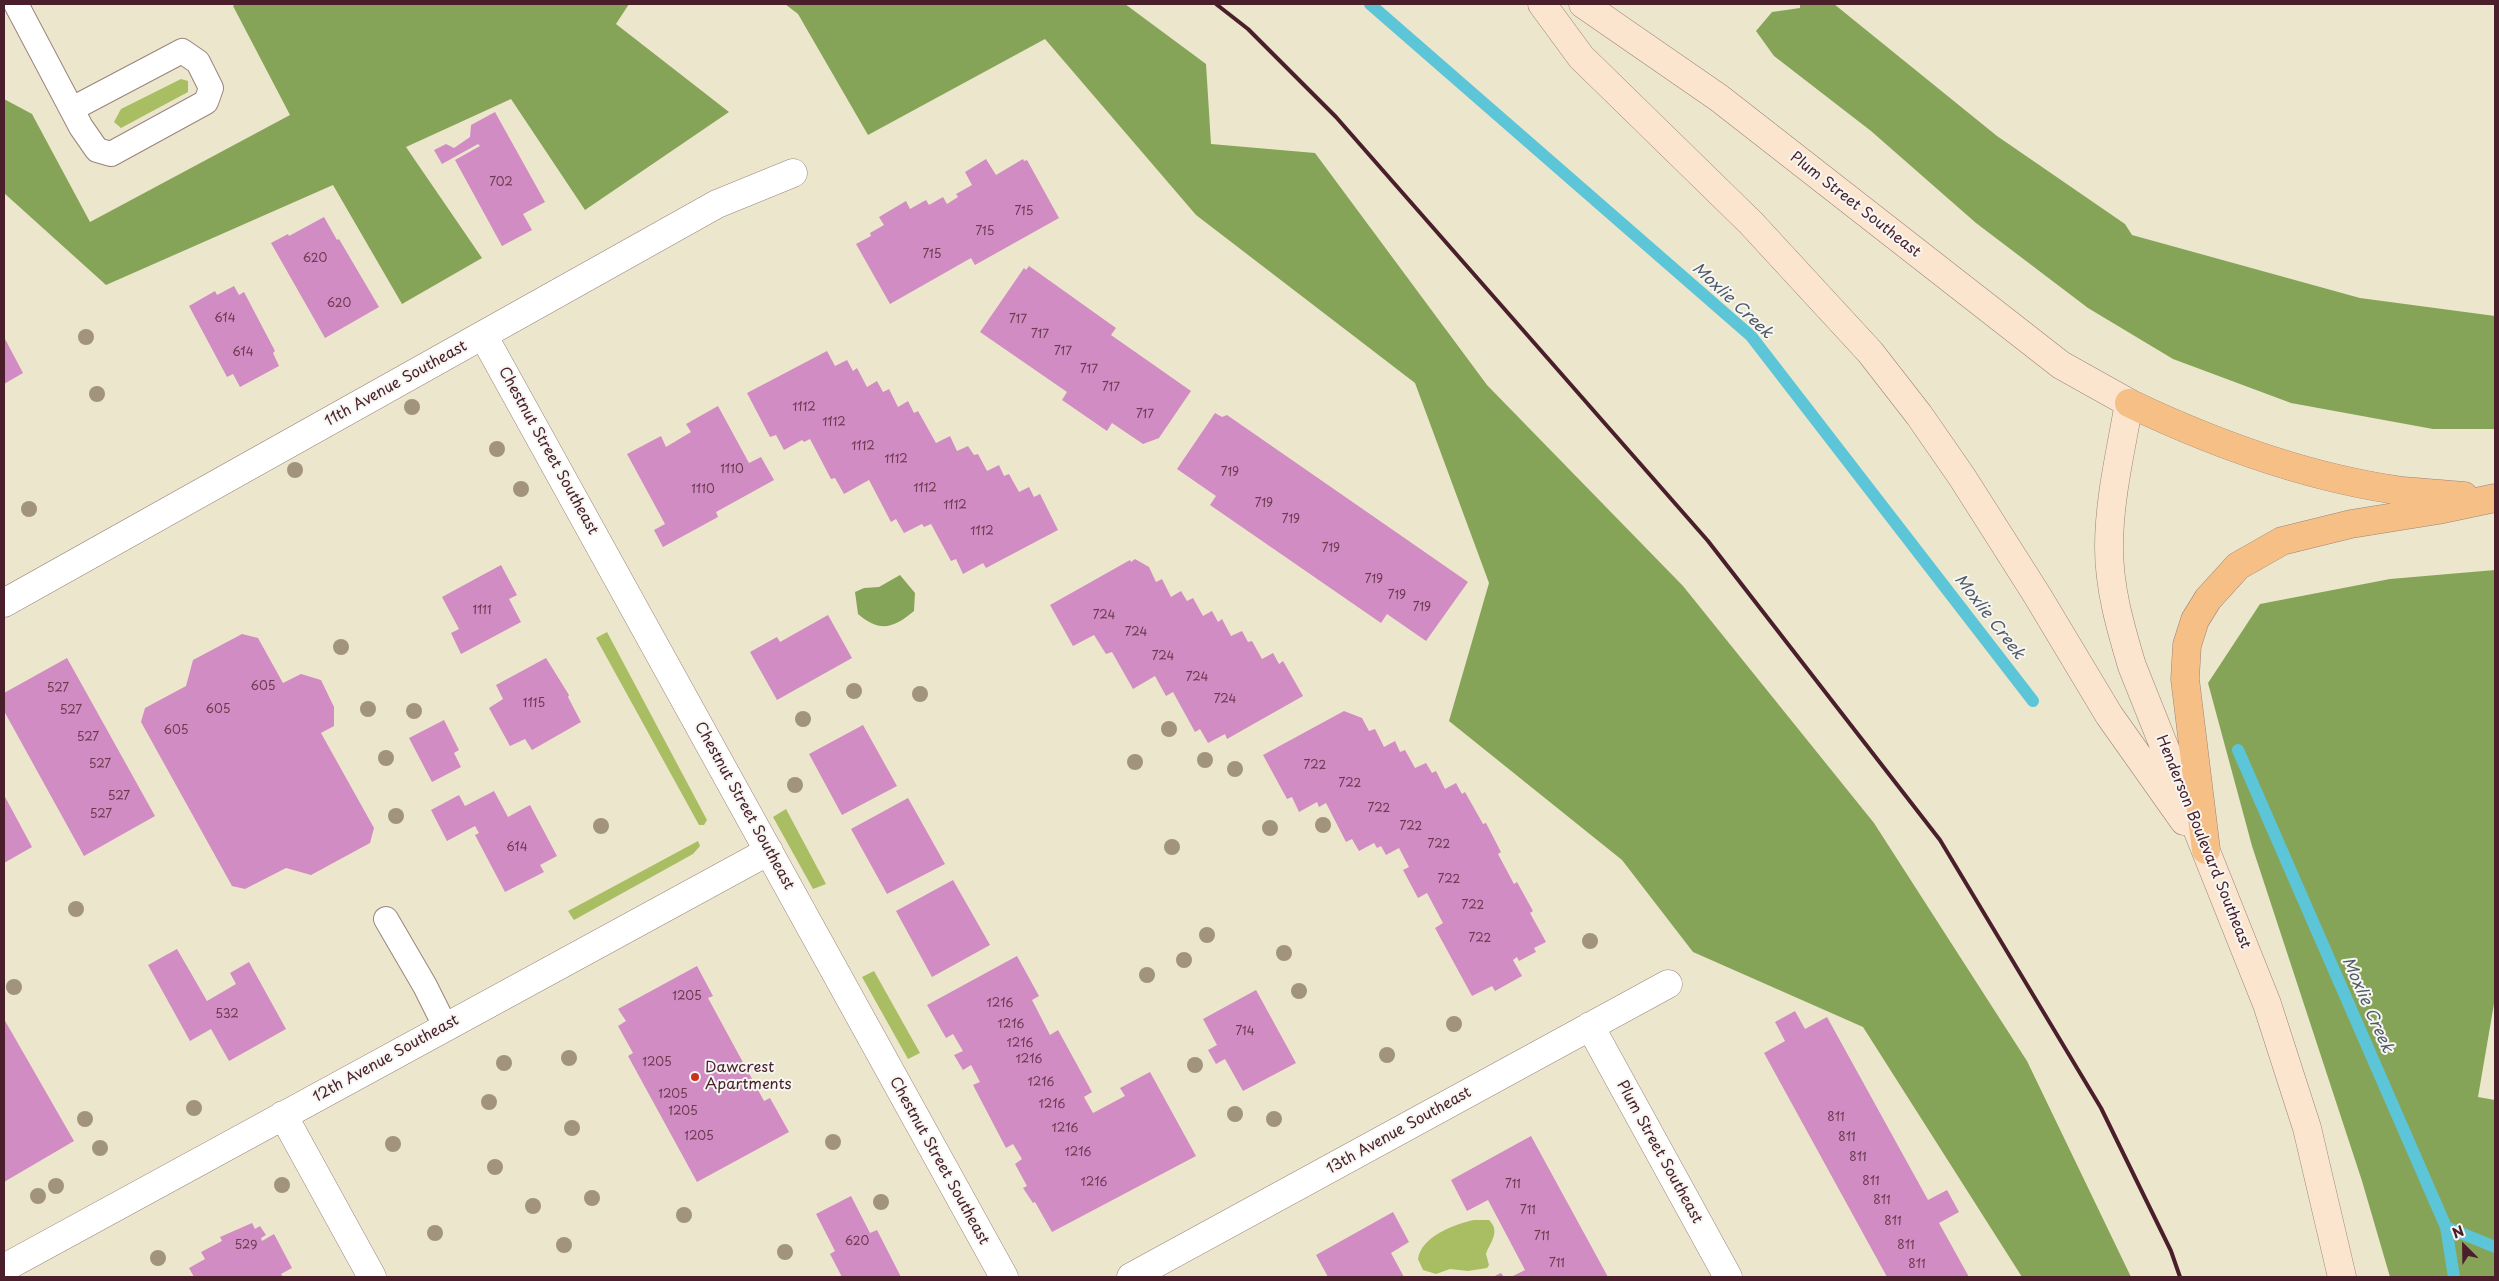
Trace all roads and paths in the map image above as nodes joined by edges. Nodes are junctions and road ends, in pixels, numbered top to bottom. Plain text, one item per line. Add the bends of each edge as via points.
1 (16, 4) edge
2 (1542, 4) edge
3 (1583, 4) edge
4 (72, 109) junction
5 (794, 173) dead end
6 (483, 335) junction
7 (2128, 403) junction
8 (2495, 497) edge
9 (5, 599) edge
10 (2206, 850) junction
11 (768, 851) junction
12 (386, 919) dead end
13 (1668, 984) dead end
14 (445, 1026) junction
15 (1590, 1026) junction
16 (284, 1115) junction
17 (4, 1268) edge
18 (1720, 1274) edge
19 (372, 1277) edge
20 (1004, 1277) edge
21 (1131, 1277) edge
22 (2342, 1277) edge

1 - 4 lane
2 - 10 main road via 1581,57 1751,223 1870,352 1962,477 2109,715
3 - 7 main road, Plum Street Southeast via 1720,98 2061,365
4 - 4 lane via 97,150 111,154 206,102 211,88 198,62 182,51
5 - 6 street, 11th Avenue Southeast via 717,204
6 - 9 street, 11th Avenue Southeast
6 - 11 street, Chestnut Street Southeast
7 - 8 highway via 2231,446 2337,478 2403,491
7 - 10 main road, Henderson Boulevard Southeast via 2110,518 2109,547 2115,609 2132,666
8 - 10 highway via 2351,524 2282,541 2238,566 2217,588 2195,620 2187,645 2185,679
10 - 22 main road, Henderson Boulevard Southeast via 2267,1004 2307,1128
11 - 14 street, 12th Avenue Southeast
11 - 20 street, Chestnut Street Southeast
12 - 14 lane
13 - 15 street, 13th Avenue Southeast
14 - 16 street, 12th Avenue Southeast
15 - 18 street, Plum Street Southeast
15 - 21 street, 13th Avenue Southeast
16 - 17 street, 12th Avenue Southeast
16 - 19 street

